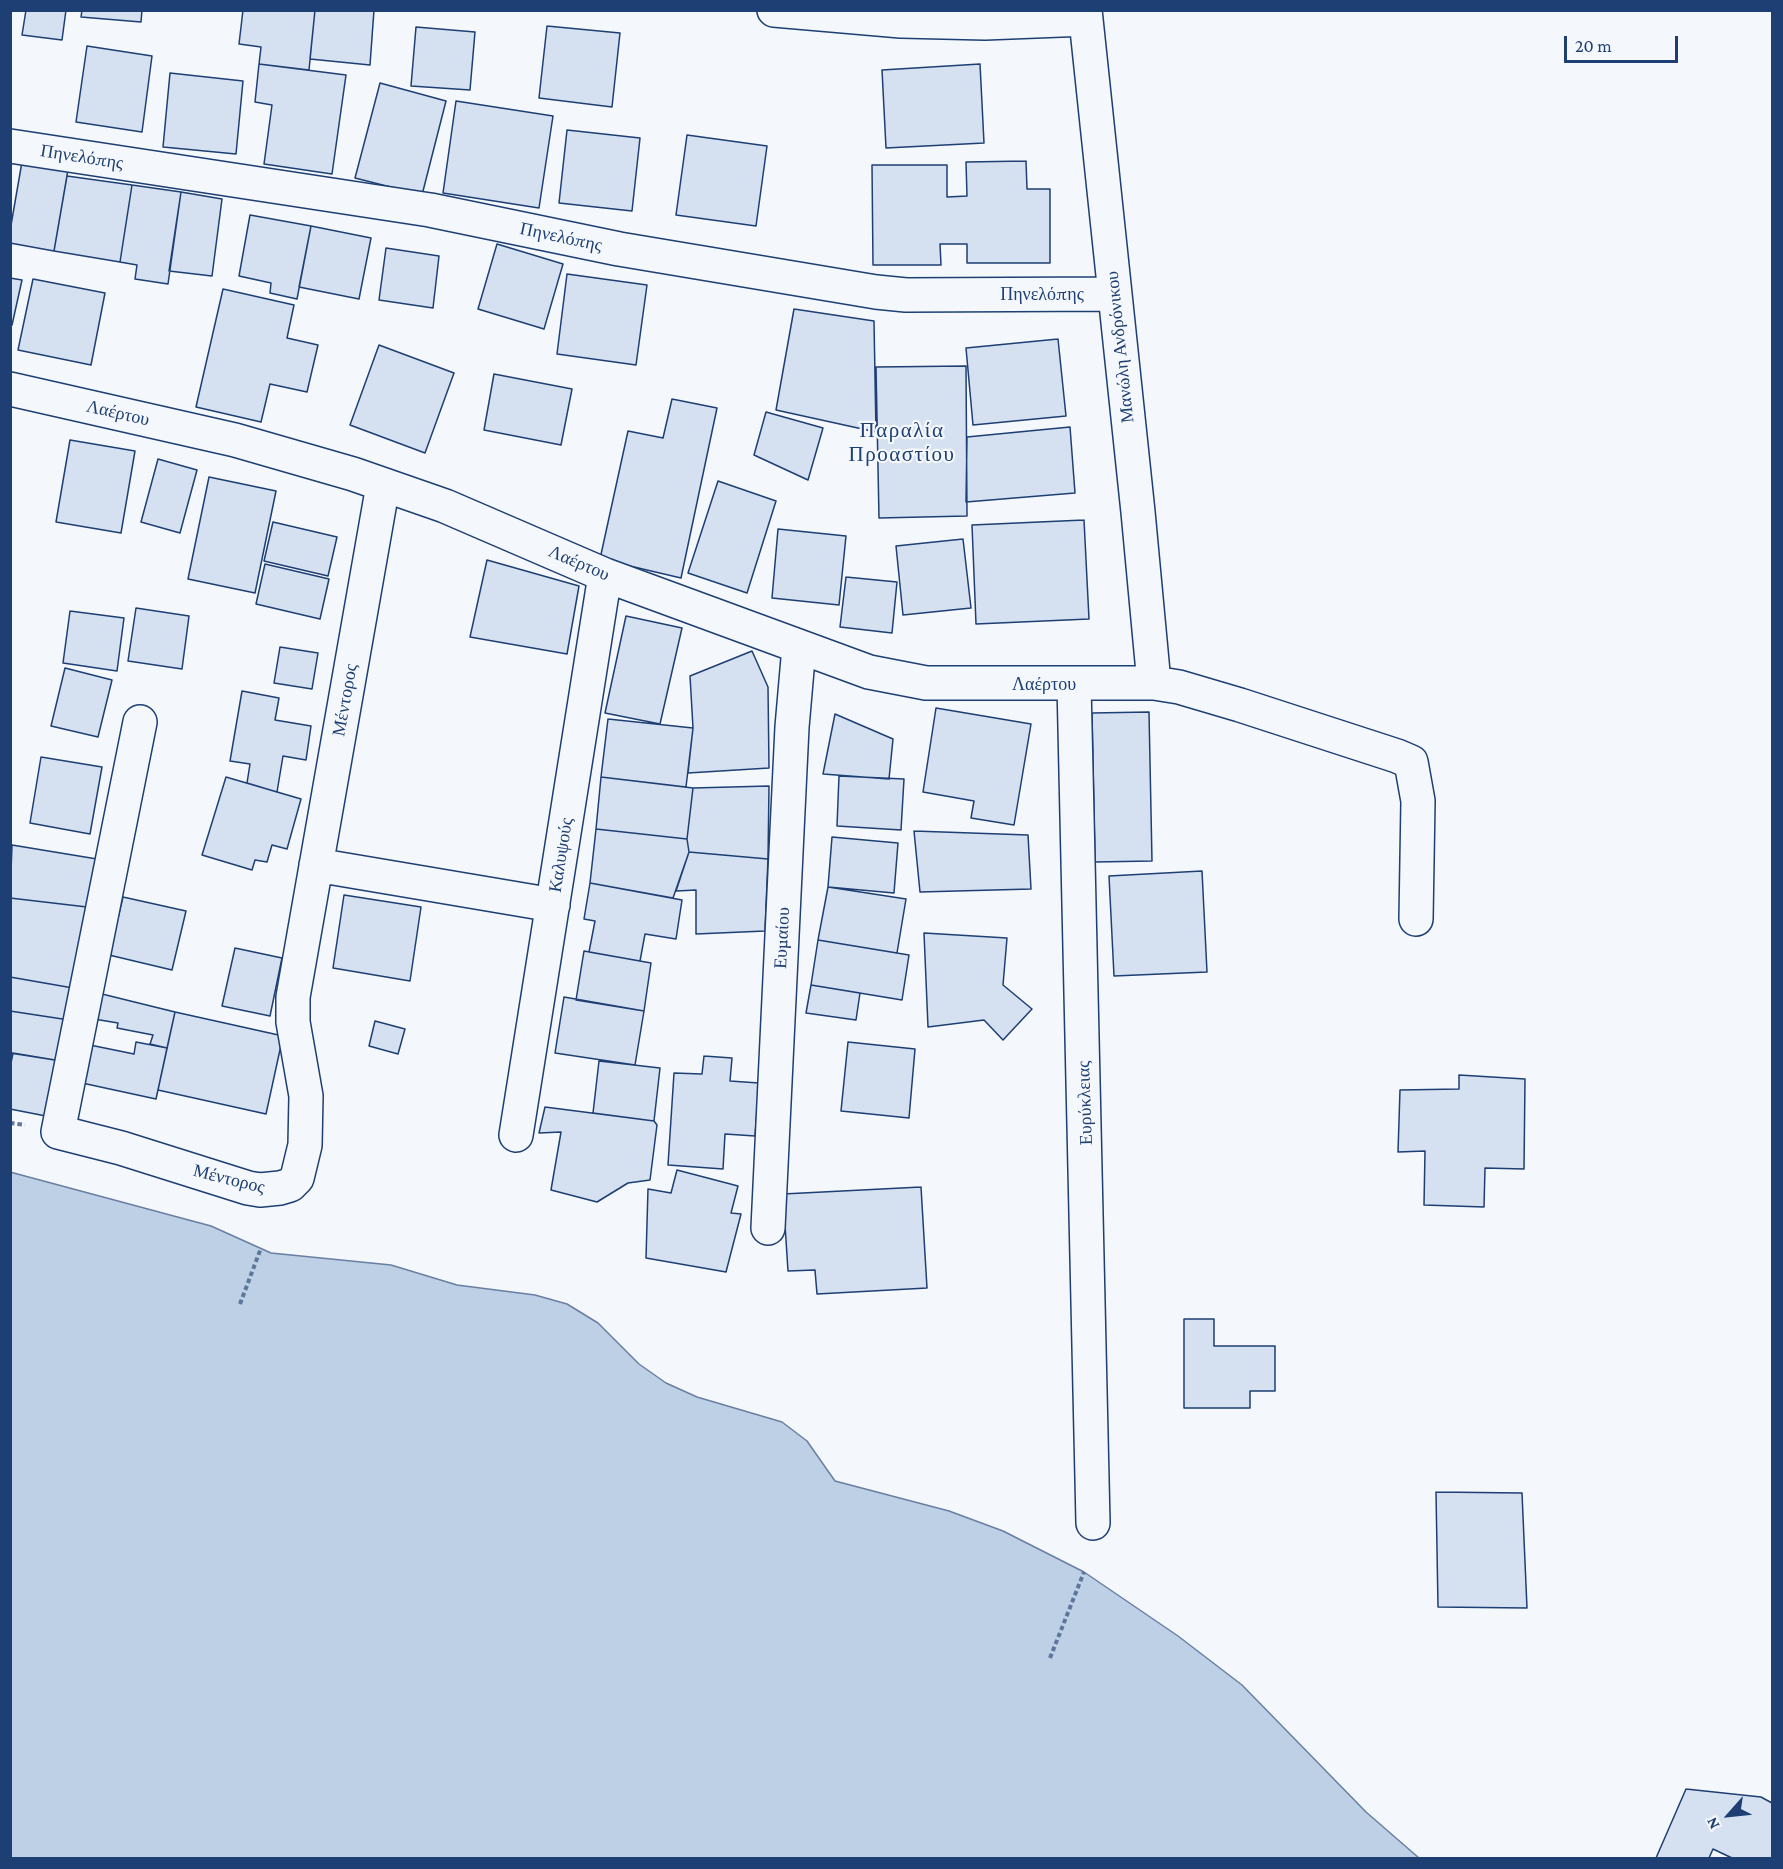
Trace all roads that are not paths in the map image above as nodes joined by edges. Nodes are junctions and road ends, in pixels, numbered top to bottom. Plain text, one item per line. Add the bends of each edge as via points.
1 (774, 10) edge
2 (1086, 15) edge
3 (10, 146) edge
4 (1114, 294) junction
5 (10, 389) edge
6 (383, 485) junction
7 (605, 575) junction
8 (799, 647) junction
9 (1154, 683) junction
10 (1074, 684) junction
11 (140, 722) dead end
12 (316, 865) junction
13 (553, 904) junction
14 (1416, 919) dead end
15 (516, 1136) dead end
16 (768, 1228) dead end
17 (1093, 1523) dead end

1 - 2 street via 924,22 996,22
2 - 4 street, Μανώλη Ανδρόνικου
3 - 4 street, Πηνελόπης via 430,210 630,251 876,292
4 - 9 street, Μανώλη Ανδρόνικου
5 - 6 street, Λαέρτου via 235,440
6 - 7 street, Λαέρτου via 445,506
6 - 12 street, Μέντορος
7 - 8 street, Λαέρτου
7 - 13 street, Καλυψούς
8 - 10 street, Λαέρτου via 869,672 926,683
8 - 16 street, Ευμαίου
9 - 10 street, Λαέρτου
9 - 14 street, Λαέρτου via 1240,705 1411,762 1418,801
10 - 17 street, Ευρύκλειας
11 - 12 street, Μέντορος via 58,1132 260,1190 280,1188 297,1178 306,1115 293,997
12 - 13 street
13 - 15 street, Καλυψούς

